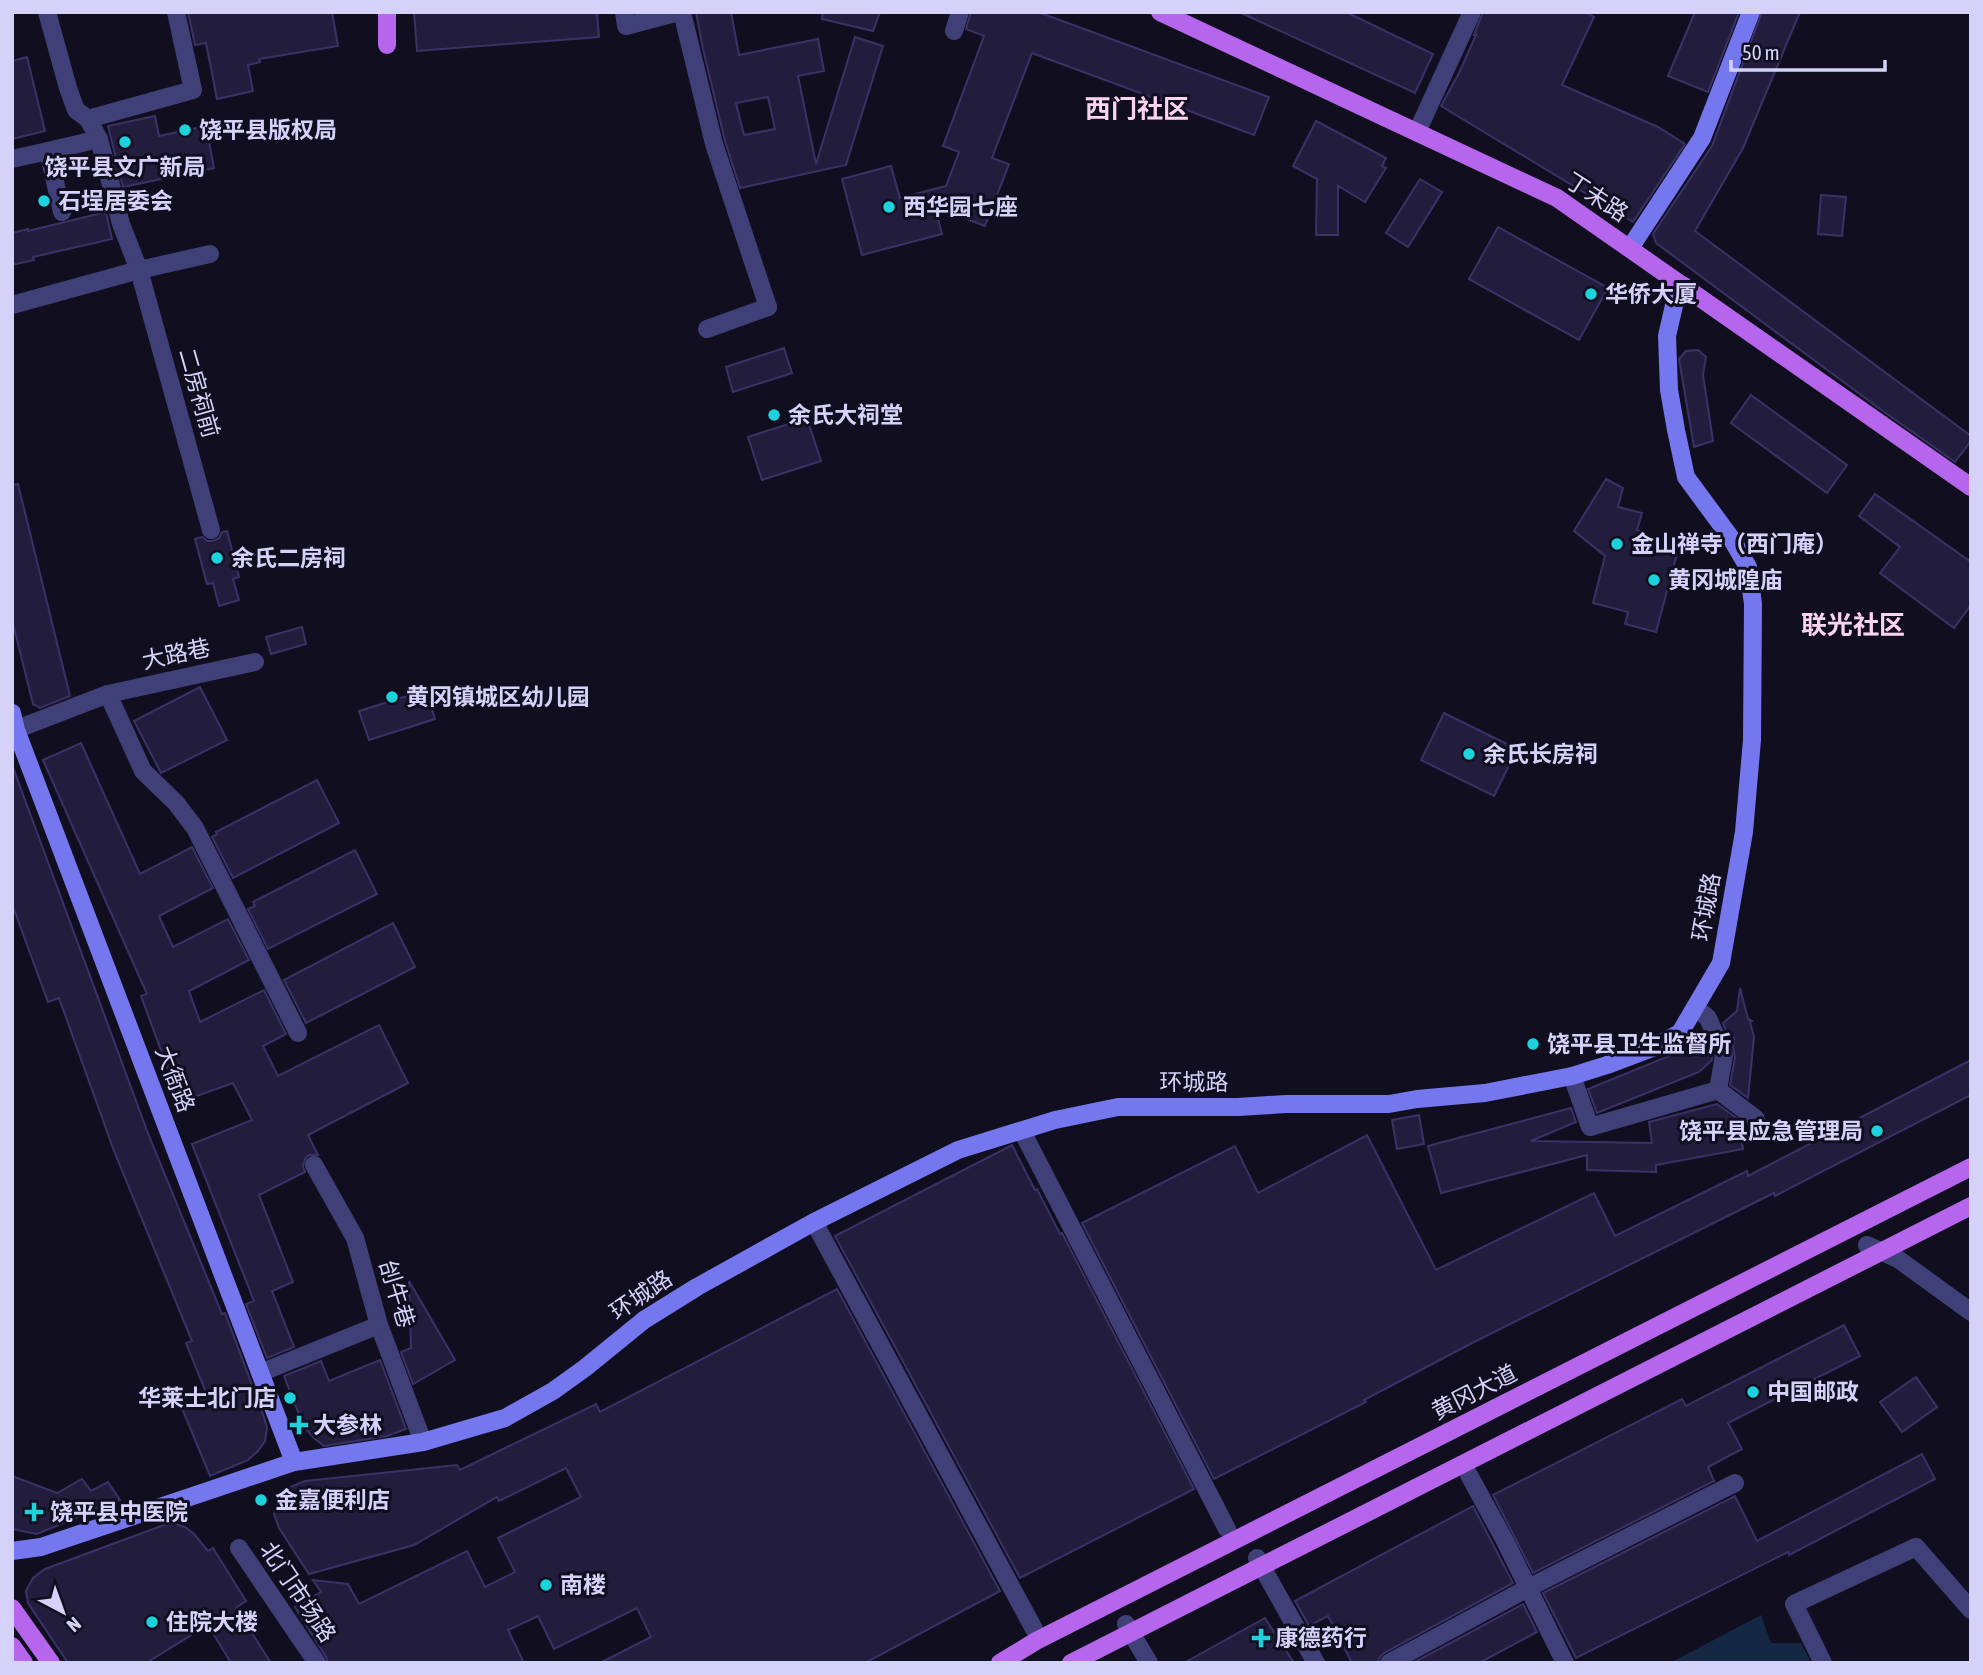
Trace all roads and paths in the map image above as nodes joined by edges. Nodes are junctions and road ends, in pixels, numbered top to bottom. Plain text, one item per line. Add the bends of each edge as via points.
1 (47, 12) edge
2 (176, 12) edge
3 (387, 12) edge
4 (624, 12) edge
5 (680, 12) edge
6 (960, 12) edge
7 (1160, 12) edge
8 (1472, 12) edge
9 (1751, 12) edge
10 (954, 30) dead end
11 (387, 45) dead end
12 (88, 119) junction
13 (1417, 131) junction
14 (99, 139) junction
15 (48, 151) junction
16 (12, 159) edge
17 (62, 212) dead end
18 (1630, 248) junction
19 (210, 254) dead end
20 (139, 270) junction
21 (1684, 286) junction
22 (12, 305) edge
23 (707, 329) dead end
24 (1971, 486) edge
25 (211, 530) dead end
26 (255, 662) dead end
27 (108, 694) junction
28 (14, 724) edge
29 (1696, 1008) junction
30 (298, 1033) dead end
31 (1572, 1076) junction
32 (1718, 1090) junction
33 (1756, 1119) dead end
34 (1022, 1131) junction
35 (314, 1165) dead end
36 (1971, 1167) edge
37 (1971, 1206) edge
38 (814, 1222) junction
39 (1867, 1245) dead end
40 (1971, 1312) edge
41 (379, 1325) junction
42 (260, 1373) junction
43 (423, 1442) junction
44 (295, 1462) junction
45 (1469, 1475) dead end
46 (1735, 1483) dead end
47 (1227, 1529) dead end
48 (239, 1548) dead end
49 (12, 1551) edge
50 (1257, 1558) dead end
51 (1528, 1588) junction
52 (12, 1608) edge
53 (1971, 1610) edge
54 (1126, 1624) dead end
55 (1034, 1629) dead end
56 (12, 1646) edge
57 (24, 1663) edge
58 (51, 1663) edge
59 (317, 1663) edge
60 (1000, 1663) edge
61 (1071, 1663) edge
62 (1149, 1663) edge
63 (1316, 1663) edge
64 (1389, 1663) edge
65 (1565, 1663) edge
66 (1823, 1663) edge

1 - 12 street, 二房祠前 via 76,110
2 - 12 street via 193,90
3 - 11 main road
4 - 5 street via 626,26
5 - 23 street via 714,144 768,307
6 - 10 street
7 - 13 main road, 丁未路
8 - 13 street
9 - 18 main road via 1702,138
12 - 14 street, 二房祠前
13 - 18 main road, 丁未路 via 1557,198
14 - 15 street
14 - 20 street, 二房祠前 via 121,224
15 - 16 street
15 - 17 street
18 - 21 main road, 丁未路
19 - 20 street
20 - 22 street
20 - 25 street, 二房祠前
21 - 24 main road, 丁未路
21 - 29 main road, 环城路 via 1675,301 1667,336 1669,390 1686,477 1748,567 1752,604 1752,740 1744,832 1721,963
26 - 27 street, 大路巷
27 - 28 street, 大路巷
27 - 30 street via 144,771 195,828
28 - 42 main road, 大衙路
29 - 31 main road, 环城路 via 1680,1033 1662,1043
29 - 32 street via 1708,1018 1724,1055
31 - 32 street via 1590,1127
31 - 34 main road, 环城路 via 1485,1093 1389,1104 1118,1107
32 - 33 street
34 - 38 main road, 环城路 via 958,1150
34 - 47 street
35 - 41 street, 刣牛巷 via 355,1238
36 - 60 main road, 黄冈大道
37 - 61 main road
38 - 43 main road, 环城路 via 643,1320 553,1391 505,1418
38 - 55 street
39 - 40 street via 1898,1259
41 - 42 street
41 - 43 street, 刣牛巷
42 - 44 main road, 大衙路
43 - 44 main road, 环城路
44 - 49 main road, 环城路 via 41,1547
45 - 51 street
46 - 51 street
48 - 59 street, 北门市场路
50 - 63 street
51 - 64 street
51 - 65 street
52 - 58 main road
53 - 66 street via 1916,1547 1794,1604
54 - 62 street
56 - 57 main road

